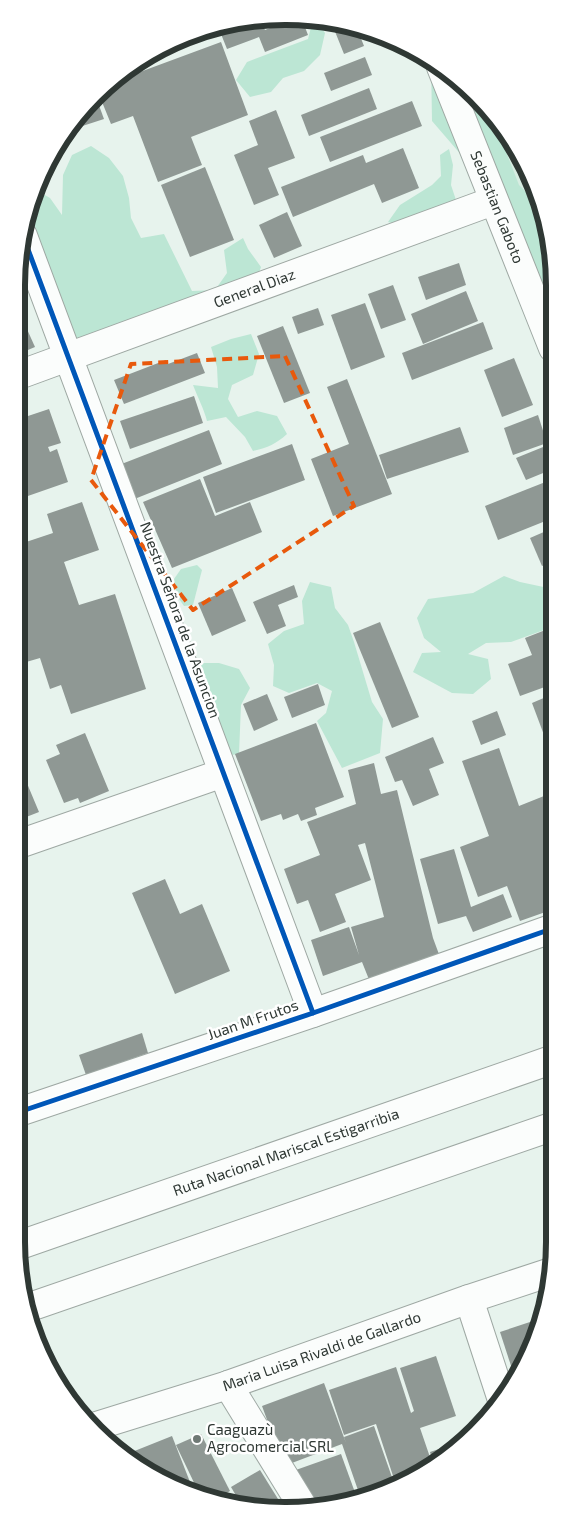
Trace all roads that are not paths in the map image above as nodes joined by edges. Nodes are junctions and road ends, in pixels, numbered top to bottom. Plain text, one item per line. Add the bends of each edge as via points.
1 (447, 82) edge
2 (493, 201) junction
3 (28, 248) edge
4 (546, 331) edge
5 (69, 358) junction
6 (25, 373) edge
7 (223, 773) junction
8 (25, 842) edge
9 (546, 931) edge
10 (313, 1013) junction
11 (546, 1062) edge
12 (25, 1109) edge
13 (546, 1129) edge
14 (25, 1243) edge
15 (544, 1274) edge
16 (469, 1299) junction
17 (33, 1306) edge
18 (228, 1385) junction
19 (499, 1390) edge
20 (100, 1425) edge
21 (299, 1501) edge

1 - 2 main road, Sebastian Gaboto
2 - 4 main road, Sebastian Gaboto
2 - 5 main road, General Diaz
3 - 5 main road, Nuestra Señora de la Asuncion
5 - 6 main road, General Diaz
5 - 7 main road, Nuestra Señora de la Asuncion
7 - 8 main road
7 - 10 main road, Nuestra Señora de la Asuncion
9 - 10 main road, Juan M Frutos
10 - 12 main road, Juan M Frutos
11 - 14 main road, Ruta Nacional Mariscal Estigarribia
13 - 17 main road
15 - 16 main road, Maria Luisa Rivaldi de Gallardo
16 - 18 main road, Maria Luisa Rivaldi de Gallardo
16 - 19 main road
18 - 20 main road, Maria Luisa Rivaldi de Gallardo
18 - 21 main road

